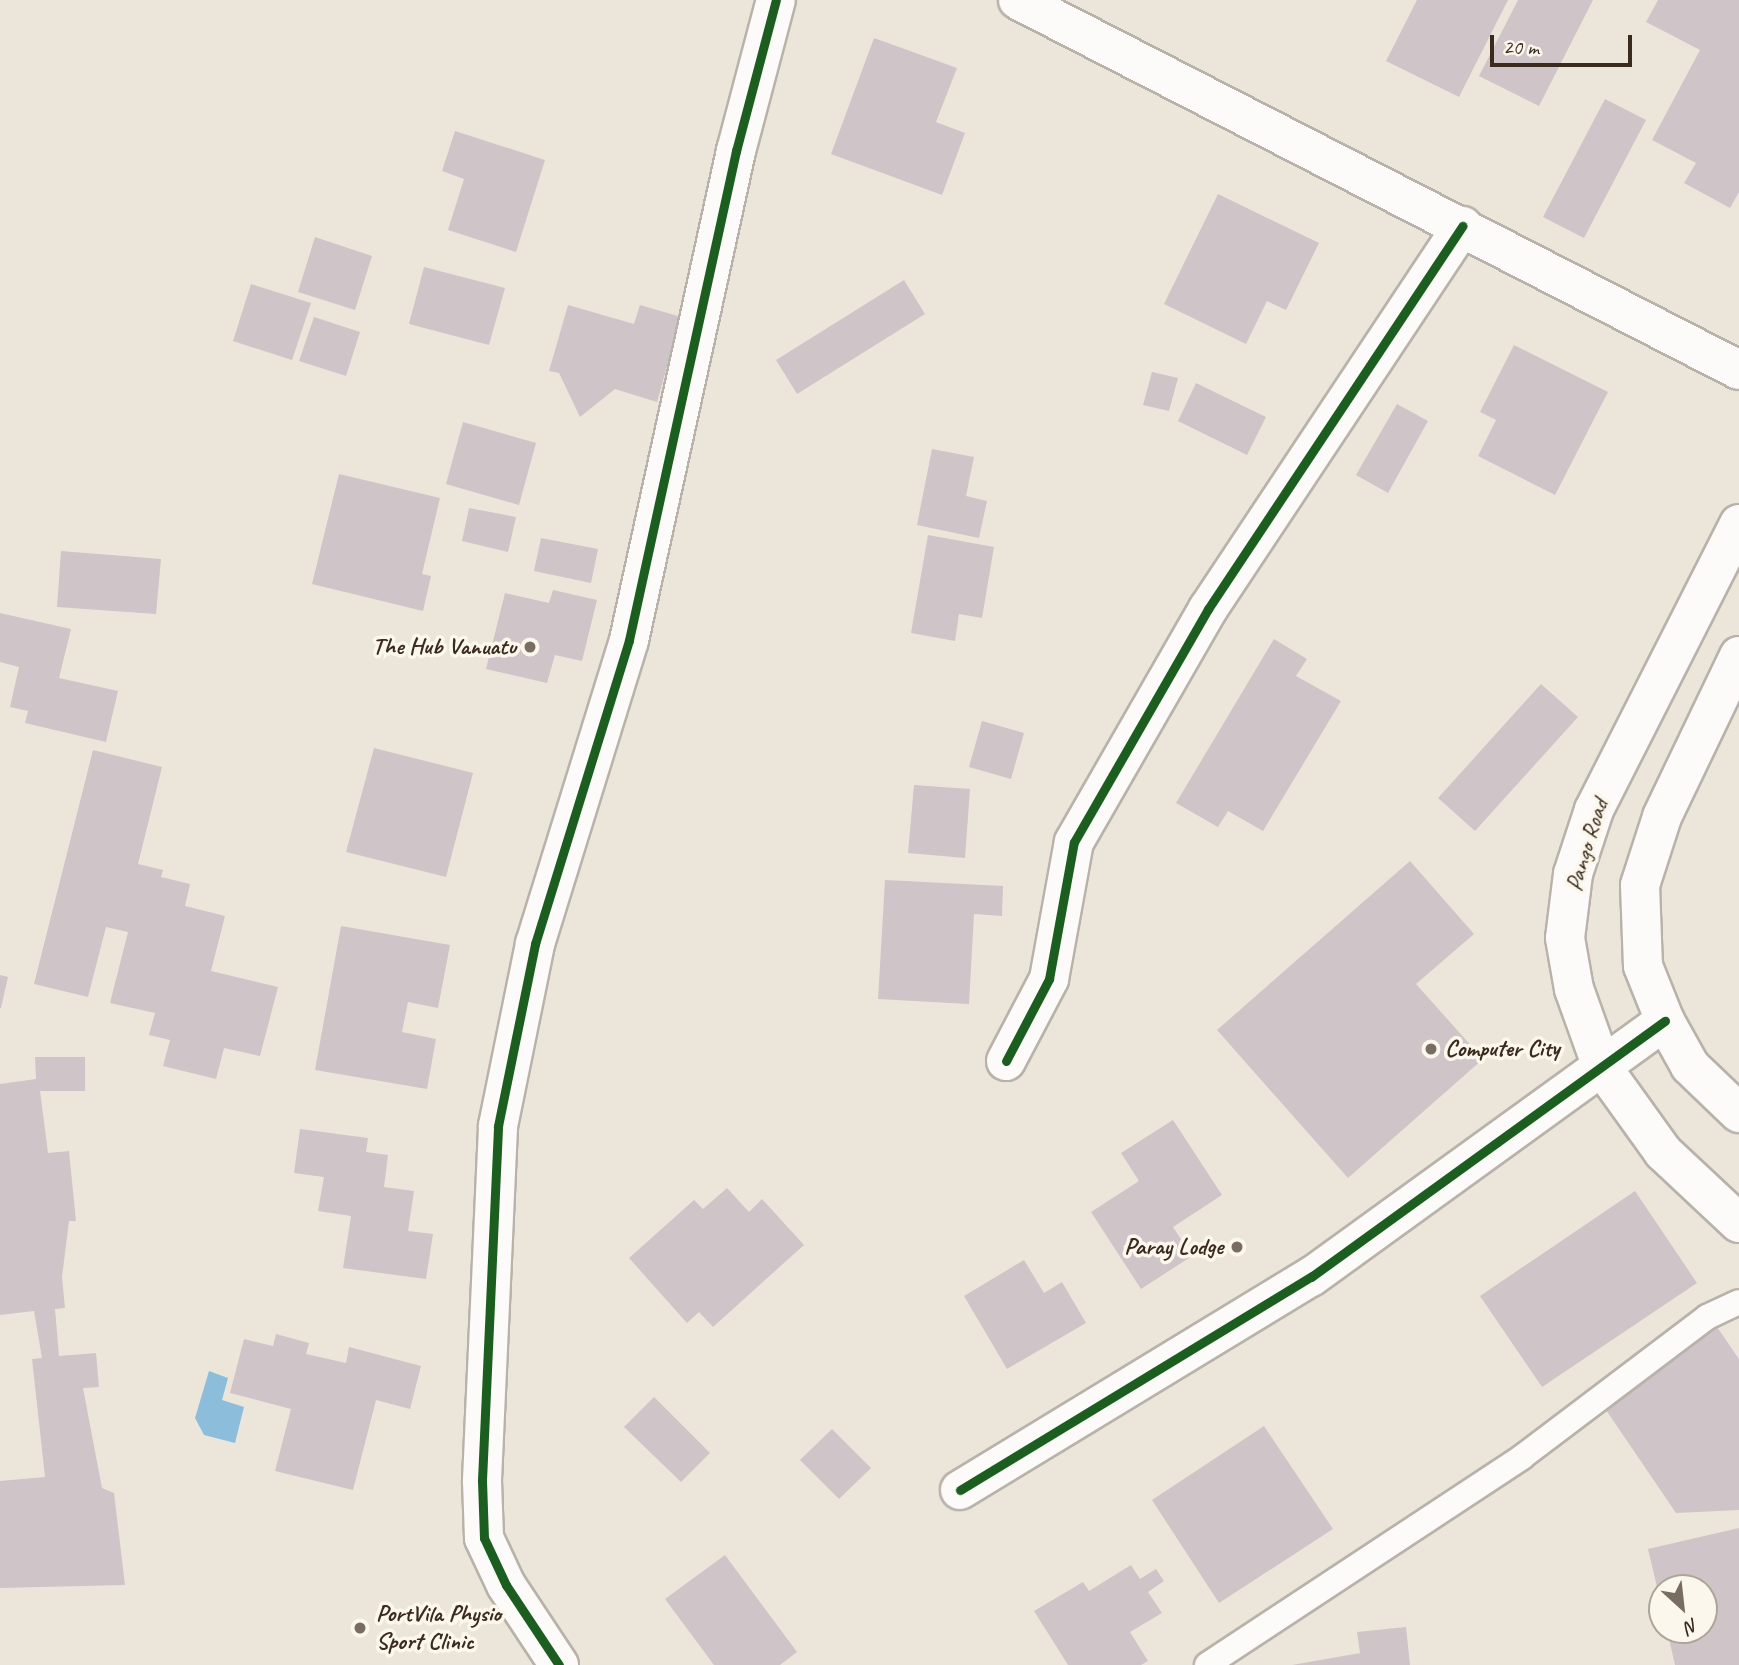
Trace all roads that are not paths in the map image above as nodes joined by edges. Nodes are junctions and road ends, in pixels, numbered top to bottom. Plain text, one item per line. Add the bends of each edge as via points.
1 (776, 0) edge
2 (1018, 0) edge
3 (1462, 226) junction
4 (1739, 370) edge
5 (1739, 524) edge
6 (1739, 656) edge
7 (1665, 1021) junction
8 (1006, 1061) dead end
9 (1602, 1067) junction
10 (1739, 1113) edge
11 (1739, 1223) edge
12 (1739, 1302) edge
13 (960, 1490) dead end
14 (559, 1665) edge
15 (1207, 1665) edge

1 - 14 street via 736,151 629,640 535,944 498,1126 482,1479 484,1538 506,1585
2 - 3 street
3 - 4 street
3 - 8 street via 1208,609 1074,842 1049,979
5 - 9 street, Pango Road via 1594,810 1573,874 1565,938 1574,989
6 - 7 street via 1662,817 1640,885 1643,966
7 - 9 street
7 - 10 street via 1690,1066
9 - 11 street, Pango Road via 1663,1152
9 - 13 street via 1311,1276
12 - 15 lane via 1707,1317 1522,1457

